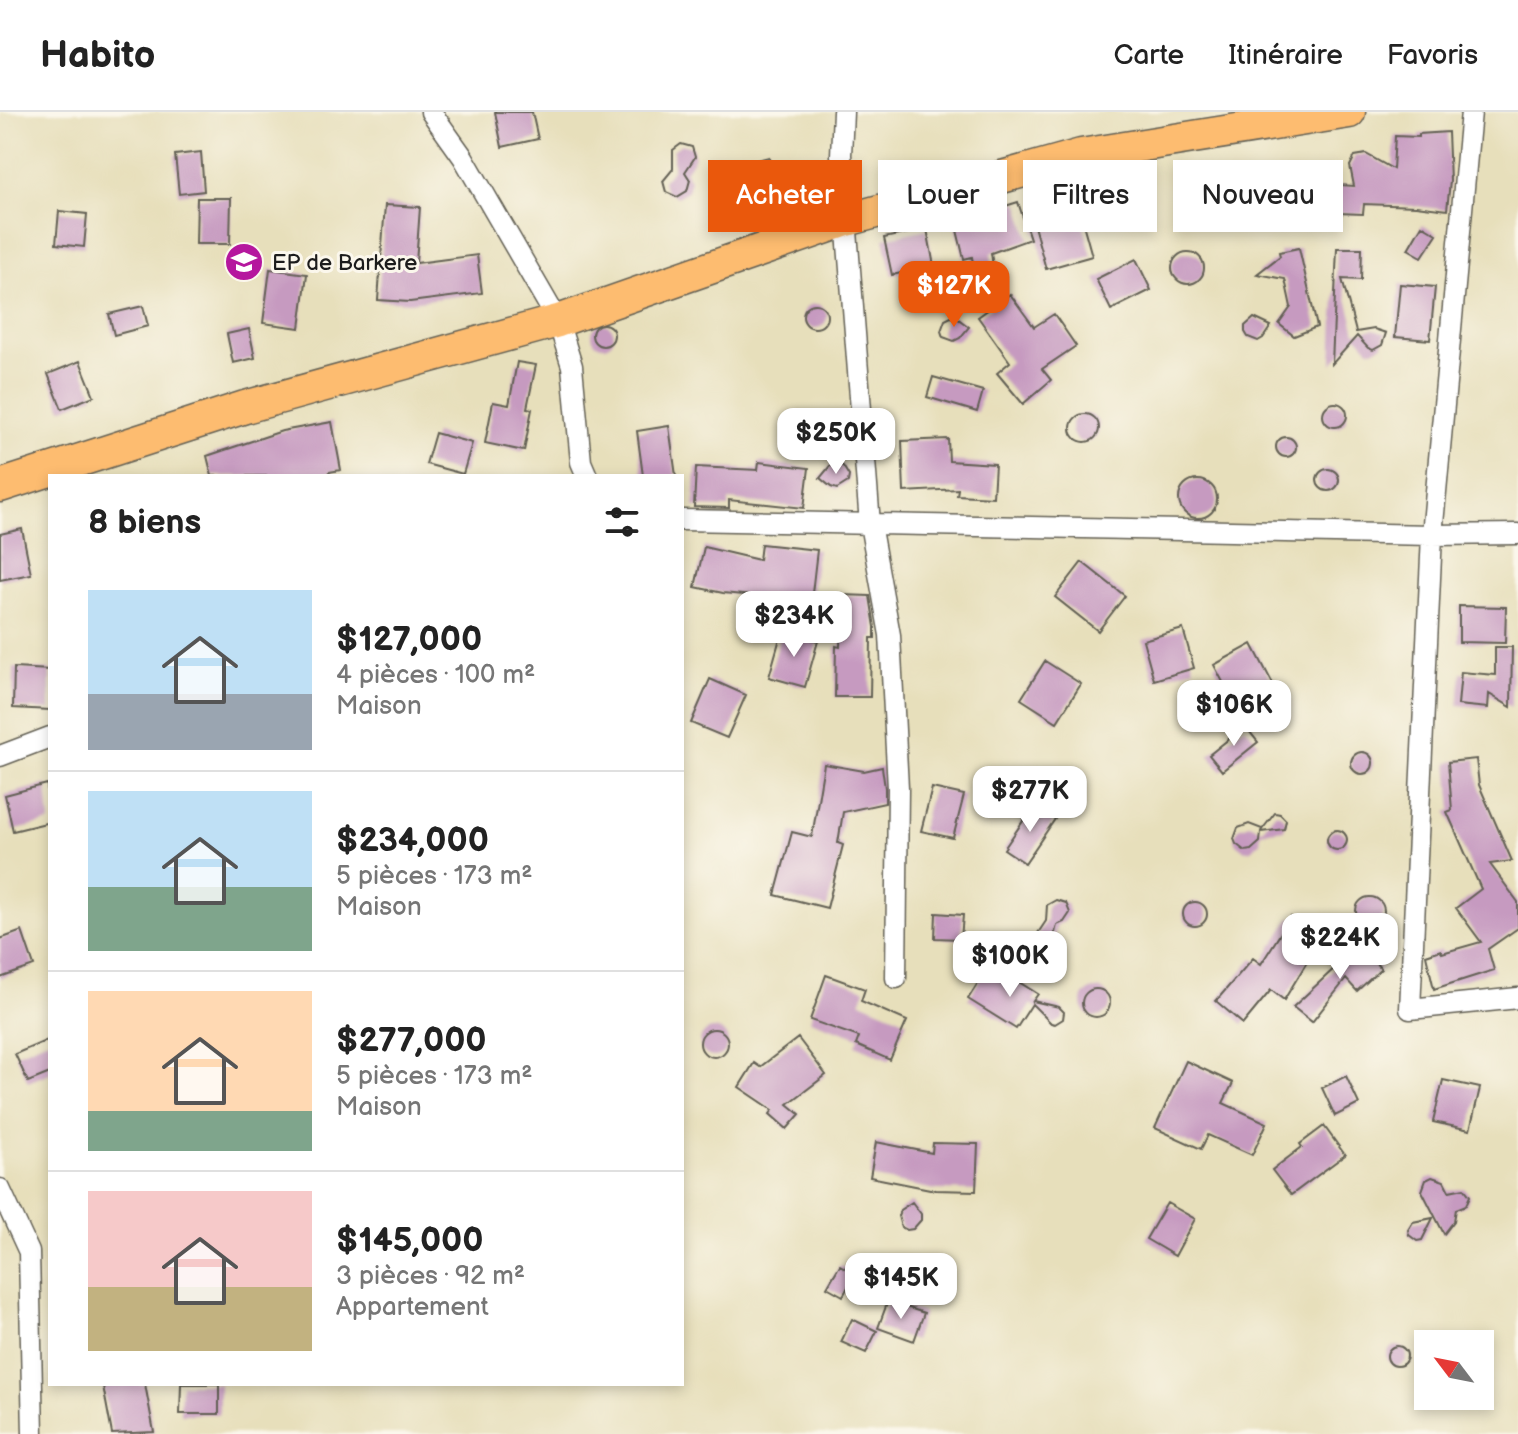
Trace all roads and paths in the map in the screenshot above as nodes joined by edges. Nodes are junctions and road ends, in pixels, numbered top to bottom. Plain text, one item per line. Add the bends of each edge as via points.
1 (431, 112) edge
2 (843, 112) edge
3 (1349, 112) edge
4 (1471, 112) edge
5 (841, 160) edge
6 (862, 216) edge
7 (813, 232) edge
8 (848, 232) edge
9 (558, 321) junction
10 (586, 474) edge
11 (0, 486) edge
12 (684, 520) edge
13 (870, 524) junction
14 (1518, 534) edge
15 (1432, 535) junction
16 (48, 738) edge
17 (0, 756) edge
18 (896, 978) dead end
19 (1518, 998) edge
20 (0, 1189) edge
21 (33, 1434) edge

1 - 9 street
2 - 5 street
3 - 6 main road via 1081,155
4 - 15 street
7 - 9 main road
8 - 13 street
9 - 10 street via 572,366
9 - 11 main road via 245,407
12 - 13 street
13 - 15 street
13 - 18 street via 890,635 898,788
14 - 15 street
15 - 19 street via 1410,1009
16 - 17 street
20 - 21 street via 29,1252

